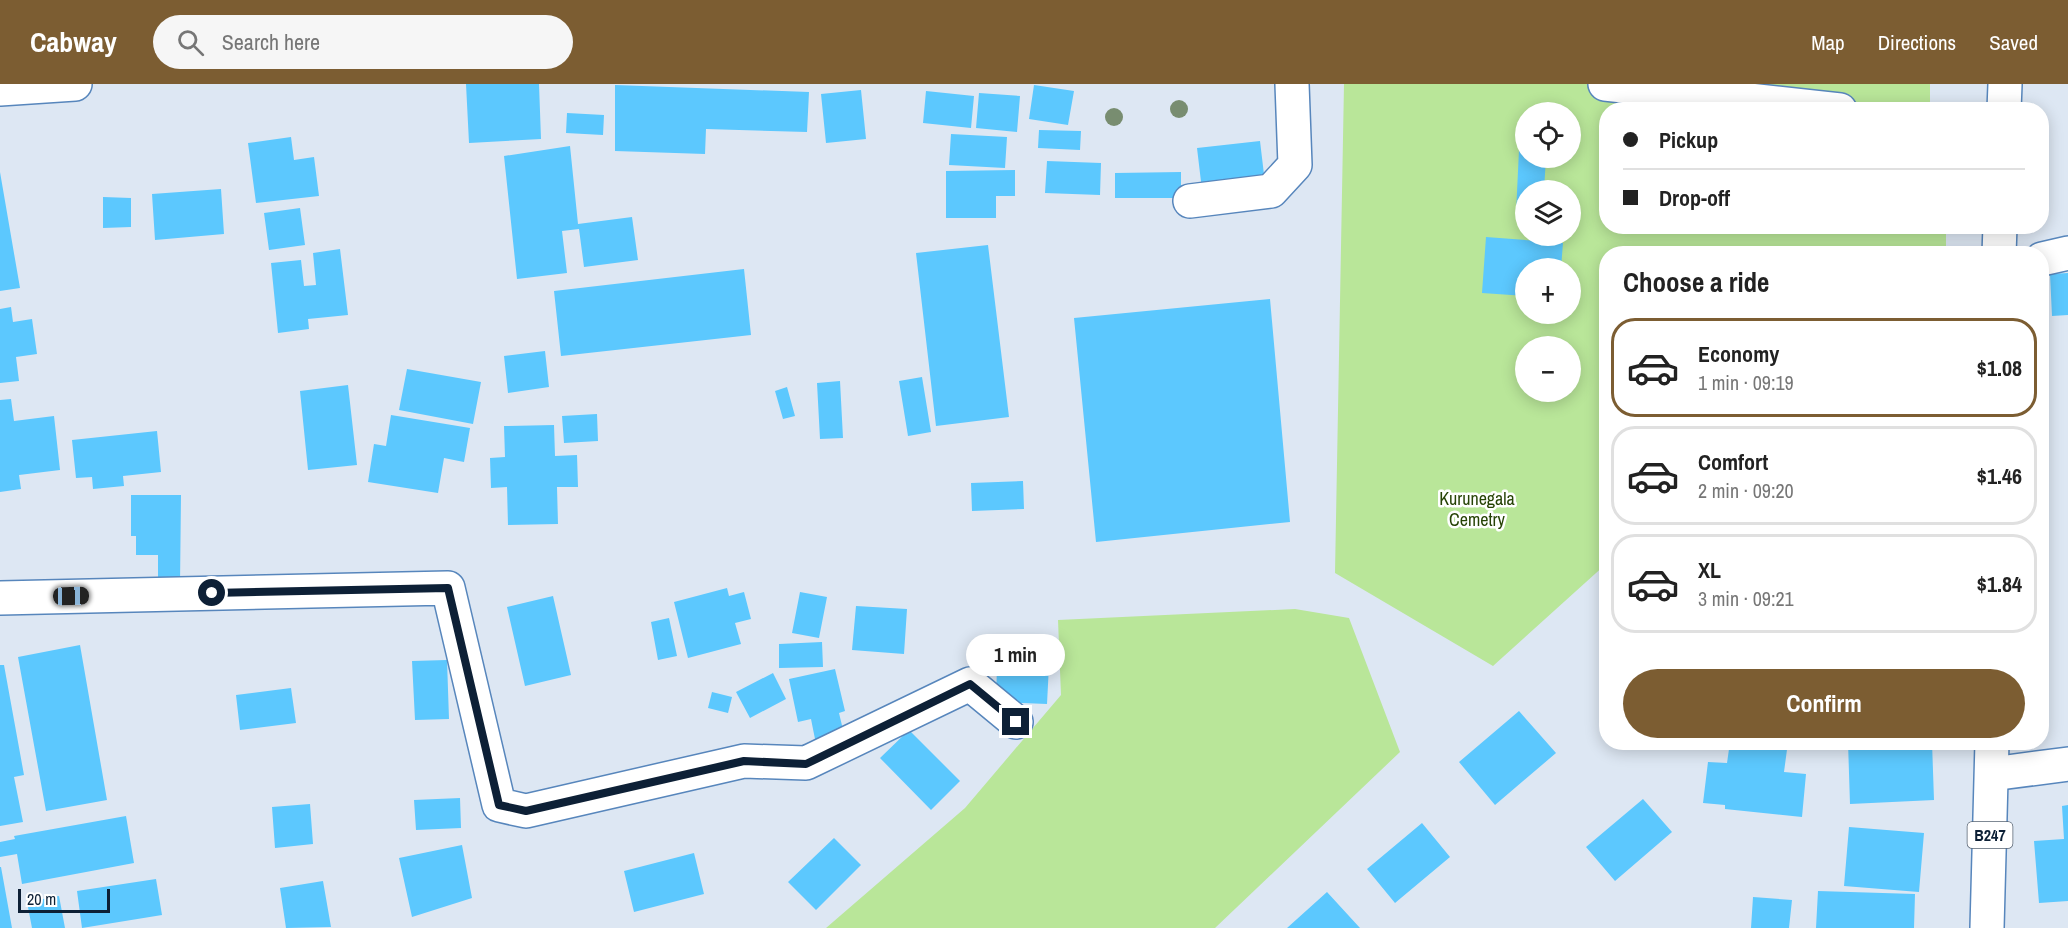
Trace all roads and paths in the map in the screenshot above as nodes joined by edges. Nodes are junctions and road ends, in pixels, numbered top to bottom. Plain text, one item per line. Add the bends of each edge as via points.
1 (69, 84) edge
2 (75, 84) edge
3 (1292, 84) edge
4 (1605, 84) edge
5 (2006, 84) edge
6 (0, 89) edge
7 (1768, 102) edge
8 (2005, 102) edge
9 (1190, 201) dead end
10 (2068, 253) edge
11 (2049, 257) edge
12 (0, 598) edge
13 (1016, 722) dead end
14 (1992, 758) edge
15 (2068, 764) edge
16 (1987, 928) edge

1 - 2 street
1 - 6 street
3 - 9 street via 1294,165 1271,191
4 - 7 street
5 - 8 street
10 - 11 street
12 - 13 street via 448,588 499,805 526,811 744,761 806,764 970,684
14 - 15 street
14 - 16 street, B247

